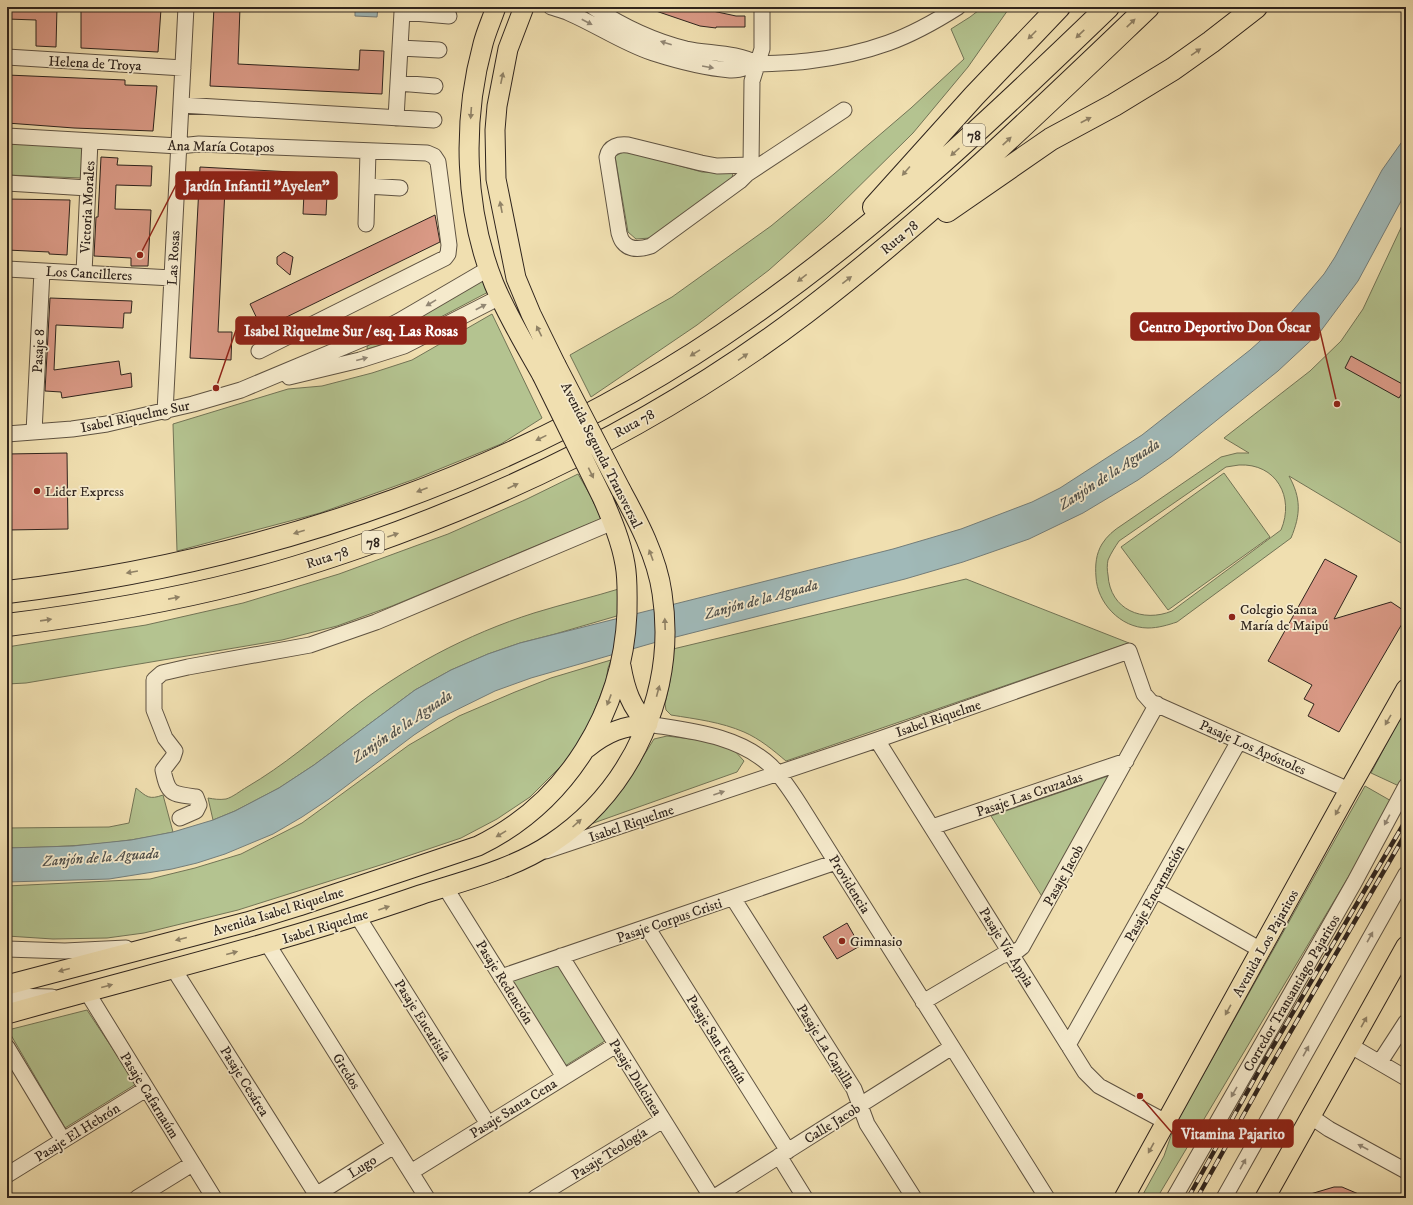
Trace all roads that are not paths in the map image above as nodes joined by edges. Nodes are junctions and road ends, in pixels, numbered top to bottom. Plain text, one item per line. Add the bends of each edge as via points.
1 (186, 7) edge
2 (496, 7) edge
3 (524, 7) edge
4 (551, 7) edge
5 (594, 7) edge
6 (762, 7) edge
7 (958, 7) edge
8 (1059, 7) edge
9 (1108, 7) edge
10 (1148, 7) edge
11 (1256, 7) edge
12 (449, 16) dead end
13 (400, 48) junction
14 (439, 50) dead end
15 (7, 58) edge
16 (758, 64) junction
17 (183, 68) junction
18 (398, 83) junction
19 (435, 86) dead end
20 (181, 105) junction
21 (844, 110) dead end
22 (396, 118) junction
23 (434, 120) dead end
24 (7, 136) edge
25 (90, 141) junction
26 (179, 146) junction
27 (368, 151) junction
28 (749, 170) junction
29 (7, 183) edge
30 (367, 186) junction
31 (88, 188) junction
32 (400, 188) dead end
33 (366, 224) dead end
34 (883, 251) junction
35 (833, 254) junction
36 (512, 262) junction
37 (7, 269) edge
38 (488, 269) junction
39 (42, 271) junction
40 (84, 273) junction
41 (172, 278) junction
42 (500, 297) junction
43 (259, 351) dead end
44 (549, 370) junction
45 (260, 383) junction
46 (165, 412) junction
47 (34, 432) junction
48 (7, 434) edge
49 (613, 522) junction
50 (7, 592) edge
51 (7, 625) edge
52 (621, 661) junction
53 (1406, 689) edge
54 (1157, 704) junction
55 (648, 724) junction
56 (877, 740) junction
57 (1239, 741) junction
58 (583, 752) junction
59 (1126, 761) junction
60 (778, 773) junction
61 (1406, 786) edge
62 (1349, 790) junction
63 (532, 812) joint
64 (180, 818) dead end
65 (932, 827) junction
66 (521, 860) junction
67 (836, 862) junction
68 (1406, 874) edge
69 (445, 887) junction
70 (1155, 890) junction
71 (733, 898) junction
72 (358, 916) junction
73 (647, 927) junction
74 (267, 943) junction
75 (156, 946) junction
76 (1406, 946) edge
77 (7, 949) edge
78 (1261, 950) junction
79 (1011, 953) junction
80 (561, 956) junction
81 (173, 968) junction
82 (501, 976) junction
83 (7, 985) edge
84 (78, 994) junction
85 (7, 996) edge
86 (923, 1002) junction
87 (7, 1014) edge
88 (1406, 1022) edge
89 (616, 1045) junction
90 (1068, 1045) junction
91 (1351, 1046) junction
92 (7, 1047) edge
93 (952, 1047) junction
94 (1380, 1062) junction
95 (564, 1077) junction
96 (1406, 1078) edge
97 (146, 1089) junction
98 (860, 1105) junction
99 (1310, 1116) junction
100 (663, 1120) junction
101 (1166, 1122) junction
102 (488, 1124) junction
103 (63, 1140) junction
104 (394, 1146) junction
105 (783, 1154) junction
106 (192, 1164) junction
107 (1402, 1168) edge
108 (410, 1172) junction
109 (7, 1176) edge
110 (313, 1196) edge
111 (137, 1198) edge
112 (214, 1198) edge
113 (427, 1198) edge
114 (536, 1198) edge
115 (712, 1198) edge
116 (805, 1198) edge
117 (914, 1198) edge
118 (1047, 1198) edge
119 (1124, 1198) edge
120 (1174, 1198) edge
121 (1224, 1198) edge
122 (1265, 1198) edge

1 - 17 street, Las Rosas
2 -> 38 main road, Avenida Segunda Transversal via 483,44 475,84 470,155 475,215
36 -> 3 main road, Avenida Segunda Transversal via 496,179 495,130 508,49
4 -> 16 street via 572,14 634,46 679,61 732,70
16 -> 5 street via 739,57 663,43 622,24
6 - 16 street via 762,49
7 - 16 street via 888,43 808,61
8 -> 35 highway via 974,96
9 -> 35 highway, Ruta 78 / 78 via 958,149
34 -> 10 highway, Ruta 78 / 78 via 1028,122
34 -> 11 highway via 930,223 1052,139 1120,102 1173,68
12 - 13 street via 402,12
13 - 14 street
13 - 18 street
15 - 17 street, Helena de Troya
16 - 28 street via 752,81
17 - 20 street, Las Rosas
18 - 19 street
18 - 22 street
20 - 22 street
20 - 26 street, Las Rosas
21 - 28 street
22 - 23 street
24 - 25 street, Ana María Cotapos
25 - 26 street, Ana María Cotapos
25 - 31 street, Victoria Morales
26 - 27 street, Ana María Cotapos via 199,144
26 - 41 street, Las Rosas
27 - 30 street
27 - 43 street, Ana María Cotapos via 427,153 434,156 438,162 448,254 445,258
28 - 28 street via 701,163 628,145 614,146 607,157 619,233 623,242 634,248 643,249 651,246 740,181
29 - 31 street
30 - 32 street
30 - 33 street
31 - 40 street, Victoria Morales
51 -> 34 highway, Ruta 78 / 78 via 130,607 244,582 328,557 468,506 593,446 677,399 804,314
35 -> 50 highway, Ruta 78 / 78 via 747,319 661,374 572,423 477,468 342,519 241,548 141,570
36 - 42 main road
44 -> 36 main road, Avenida Segunda Transversal
37 - 39 street, Los Cancilleres
38 - 42 main road, Avenida Segunda Transversal
38 -> 45 street, Isabel Riquelme Sur via 400,321
39 - 40 street, Los Cancilleres
39 - 47 street, Pasaje 8
40 - 41 street, Los Cancilleres
41 - 46 street, Las Rosas
42 - 44 main road, Avenida Segunda Transversal
45 -> 42 street, Isabel Riquelme Sur via 385,353
44 -> 49 main road, Avenida Segunda Transversal, bridge
55 -> 44 main road, Avenida Segunda Transversal, bridge via 660,683 664,656 662,592 657,569 621,490
45 - 46 street, Isabel Riquelme Sur
46 - 47 street, Isabel Riquelme Sur via 107,424
47 - 48 street, Isabel Riquelme Sur
49 - 52 main road, Avenida Segunda Transversal via 625,564 627,582 626,628
49 - 64 street via 383,619 310,645 162,673 154,680 154,710 164,738 175,751 163,770 166,785 174,793 196,797 199,805 196,811
52 - 55 main road via 628,697 634,709
52 -> 58 main road, Avenida Segunda Transversal via 605,710
53 -> 62 main road, Avenida Los Pajaritos
54 - 56 street, Isabel Riquelme via 1144,694 1129,651
54 - 57 street, Pasaje Los Apóstoles
54 - 59 street, Pasaje Jacob
55 - 58 main road via 617,730 599,739
55 - 60 street, Providencia via 687,730 730,741 753,752
66 -> 55 main road, Avenida Segunda Transversal via 550,844 597,804 623,771
56 - 60 street, Isabel Riquelme
56 - 65 street, Pasaje Vía Appia
57 - 62 street, Pasaje Los Apóstoles
57 - 70 street, Pasaje Encarnación
58 - 63 main road, Avenida Segunda Transversal via 562,783
59 - 65 street, Pasaje Las Cruzadas
59 - 79 street, Pasaje Jacob via 1026,942
66 -> 60 street, Isabel Riquelme
60 - 67 street, Providencia
61 -> 120 street, Corredor Transantiago Pajaritos via 1354,883
62 -> 78 main road, Avenida Los Pajaritos
63 -> 75 main road, Avenida Isabel Riquelme via 494,839 463,852 299,906
65 - 79 street, Pasaje Vía Appia
66 - 69 main road, Isabel Riquelme
67 - 71 street, Pasaje Corpus Cristi
67 - 86 street, Providencia
121 -> 68 street
72 -> 69 main road, Isabel Riquelme
69 - 82 street, Pasaje Redención
70 - 78 street
70 - 90 street, Pasaje Encarnación
71 - 73 street, Pasaje Corpus Cristi
71 - 98 street, Pasaje La Capilla via 854,1089
72 - 74 main road, Isabel Riquelme
72 - 102 street, Pasaje Eucaristía
73 - 80 street, Pasaje Corpus Cristi
73 - 105 street, Pasaje San Fermín
81 -> 74 main road, Isabel Riquelme
74 - 104 street, Gredos
75 - 77 street, Avenida Isabel Riquelme via 78,950
75 -> 83 main road
91 -> 76 main road
78 -> 101 main road, Avenida Los Pajaritos
79 - 86 street, Pasaje Jacob via 1001,956
79 - 90 street, Pasaje Vía Appia
80 - 82 street, Pasaje Corpus Cristi
80 - 89 street, Pasaje Dulcinea
84 -> 81 main road, Isabel Riquelme
81 - 110 street, Pasaje Cesárea
82 - 95 street, Pasaje Redención
84 - 85 street
84 - 87 main road, Isabel Riquelme
84 - 97 street, Pasaje Cafarnaúm
86 - 93 street, Providencia
88 - 94 street
89 - 95 street, Pasaje Santa Cena
89 - 100 street, Pasaje Dulcinea
90 - 101 street, Pasaje Vía Appia via 1085,1072 1099,1086
91 - 94 street
91 - 99 main road
92 - 103 street
93 - 98 street, Calle Jacob
93 - 118 street, Providencia
94 - 96 street
95 - 102 street, Pasaje Santa Cena
97 - 103 street, Pasaje El Hebrón
97 - 106 street, Pasaje Cafarnaúm
98 - 105 street, Calle Jacob
98 - 117 street, Pasaje La Capilla via 867,1124
107 -> 99 street
99 - 122 main road
100 - 114 street, Pasaje Teología
100 - 115 street, Pasaje Dulcinea
101 -> 119 main road, Avenida Los Pajaritos
102 - 108 street, Pasaje Santa Cena
103 - 109 street, Pasaje El Hebrón
104 - 108 street, Gredos
104 - 110 street, Lugo
105 - 115 street, Calle Jacob
105 - 116 street, Pasaje San Fermín
106 - 111 street
106 - 112 street, Pasaje Cafarnaúm
108 - 113 street, Gredos

